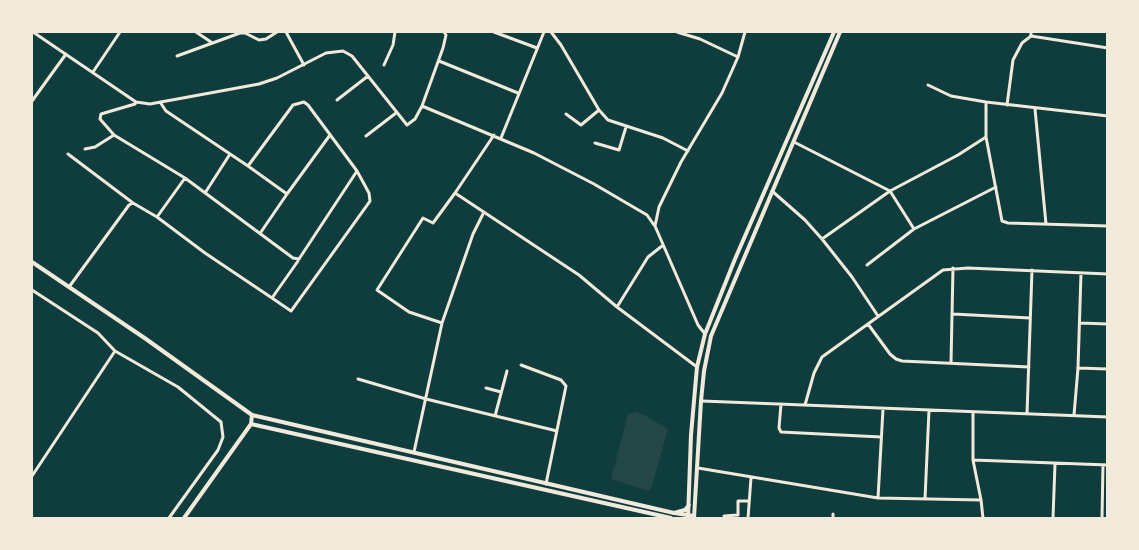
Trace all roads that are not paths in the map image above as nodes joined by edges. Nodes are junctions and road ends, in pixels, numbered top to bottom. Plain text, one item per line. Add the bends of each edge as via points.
1 (33, 32) edge
2 (113, 32) edge
3 (196, 32) edge
4 (277, 32) edge
5 (286, 32) edge
6 (395, 32) edge
7 (444, 32) edge
8 (494, 32) edge
9 (544, 32) edge
10 (551, 32) edge
11 (677, 32) edge
12 (745, 32) edge
13 (834, 32) edge
14 (840, 32) edge
15 (119, 33) edge
16 (1031, 34) edge
17 (211, 42) junction
18 (537, 48) junction
19 (1107, 48) edge
20 (66, 54) junction
21 (177, 56) dead end
22 (738, 57) junction
23 (438, 60) junction
24 (304, 65) junction
25 (384, 65) dead end
26 (93, 72) junction
27 (368, 76) junction
28 (928, 85) dead end
29 (518, 93) junction
30 (337, 100) dead end
31 (32, 101) edge
32 (136, 102) junction
33 (160, 102) junction
34 (986, 102) junction
35 (1007, 105) junction
36 (422, 106) junction
37 (1035, 109) junction
38 (599, 110) junction
39 (396, 113) junction
40 (566, 114) dead end
41 (1107, 116) edge
42 (626, 126) junction
43 (114, 135) junction
44 (330, 135) junction
45 (494, 135) junction
46 (366, 136) dead end
47 (986, 136) junction
48 (501, 138) junction
49 (793, 141) junction
50 (594, 143) dead end
51 (85, 149) dead end
52 (688, 151) junction
53 (68, 154) dead end
54 (230, 154) junction
55 (248, 166) junction
56 (357, 171) junction
57 (185, 178) junction
58 (996, 187) junction
59 (772, 191) junction
60 (890, 191) junction
61 (205, 193) junction
62 (455, 193) junction
63 (287, 194) junction
64 (133, 203) junction
65 (484, 212) junction
66 (157, 217) junction
67 (1046, 224) junction
68 (655, 226) junction
69 (1107, 226) edge
70 (914, 230) junction
71 (261, 233) junction
72 (822, 238) junction
73 (662, 246) junction
74 (299, 259) junction
75 (32, 262) edge
76 (867, 265) dead end
77 (954, 268) junction
78 (730, 270) junction
79 (1032, 270) junction
80 (738, 273) junction
81 (1081, 273) junction
82 (1107, 274) edge
83 (69, 288) junction
84 (32, 290) edge
85 (272, 298) junction
86 (617, 306) junction
87 (953, 314) junction
88 (878, 315) junction
89 (1030, 318) junction
90 (442, 323) junction
91 (1080, 323) junction
92 (867, 324) junction
93 (1107, 324) edge
94 (705, 334) junction
95 (115, 351) junction
96 (951, 363) junction
97 (521, 365) dead end
98 (697, 367) junction
99 (1029, 367) junction
100 (1078, 368) junction
101 (1107, 369) edge
102 (507, 371) dead end
103 (358, 379) dead end
104 (486, 388) dead end
105 (501, 392) junction
106 (426, 399) junction
107 (701, 400) junction
108 (781, 404) junction
109 (805, 405) junction
110 (883, 409) junction
111 (929, 410) junction
112 (973, 412) junction
113 (1027, 414) junction
114 (252, 415) junction
115 (495, 416) junction
116 (1074, 416) junction
117 (1107, 417) edge
118 (250, 424) junction
119 (557, 431) junction
120 (881, 437) junction
121 (414, 454) junction
122 (973, 460) junction
123 (1055, 464) junction
124 (1105, 465) edge
125 (696, 467) junction
126 (32, 476) edge
127 (751, 478) junction
128 (546, 484) junction
129 (878, 498) junction
130 (925, 499) junction
131 (981, 500) junction
132 (749, 501) junction
133 (689, 504) junction
134 (674, 513) junction
135 (724, 516) dead end
136 (688, 517) edge
137 (694, 517) edge
138 (169, 519) edge
139 (184, 519) edge
140 (671, 519) edge
141 (748, 519) edge
142 (983, 519) edge
143 (1053, 519) edge
144 (1102, 519) edge

1 - 20 street
2 - 15 street
3 - 17 street
4 - 17 street via 266,39 245,33
5 - 24 street
6 - 25 street
7 - 23 street
8 - 18 street
9 - 18 street
10 - 38 street
11 - 22 street
12 - 22 street
13 - 78 street
14 - 49 street
15 - 26 street
16 - 19 street
16 - 35 street via 1013,60
17 - 21 street
18 - 29 street
20 - 26 street
20 - 31 street
22 - 52 street
23 - 29 street
23 - 36 street
24 - 27 street via 326,53 343,51
24 - 33 street via 259,84
26 - 32 street
27 - 30 street
27 - 39 street
28 - 34 street via 951,96
29 - 48 street
32 - 33 street
32 - 43 street via 99,116
33 - 54 street via 166,111
34 - 35 street
34 - 47 street
35 - 37 street
36 - 39 street via 407,125
36 - 45 street
37 - 41 street
37 - 67 street
38 - 40 street via 581,124
38 - 42 street via 608,120
39 - 46 street
42 - 50 street via 619,150
42 - 52 street
43 - 51 street
43 - 57 street
44 - 55 street via 308,105 299,102
44 - 56 street
44 - 63 street
45 - 48 street
45 - 62 street
47 - 58 street
47 - 60 street
48 - 68 street via 594,184 647,215
49 - 59 street
49 - 60 street
52 - 68 street via 659,207
53 - 64 street
54 - 55 street
54 - 61 street
55 - 63 street
56 - 74 street
56 - 85 street via 370,201 291,311
57 - 61 street
57 - 66 street
58 - 67 street via 1002,221
58 - 70 street
59 - 72 street
59 - 80 street
60 - 70 street
60 - 72 street
61 - 71 street
62 - 65 street
62 - 90 street via 433,223 423,218 377,290 408,312
63 - 71 street
64 - 66 street
64 - 83 street
65 - 86 street via 579,275
65 - 90 street
66 - 85 street
67 - 69 street
68 - 73 street
70 - 76 street
71 - 74 street
72 - 88 street
73 - 86 street via 648,256
73 - 94 street
74 - 85 street
75 - 83 street
77 - 79 street
77 - 87 street
77 - 88 street via 928,279
78 - 80 street
78 - 94 street
79 - 81 street
79 - 89 street
80 - 107 street via 711,336
81 - 82 street
81 - 91 street
83 - 114 street
84 - 95 street via 98,333
86 - 98 street
87 - 89 street
87 - 96 street
88 - 92 street
89 - 99 street
90 - 106 street
91 - 93 street
91 - 100 street
92 - 96 street via 896,359
92 - 109 street via 822,357 813,373
94 - 98 street
95 - 126 street
95 - 138 street via 178,387 221,422 223,437 218,450
96 - 99 street
97 - 119 street via 561,380 566,386
98 - 133 street
99 - 113 street
100 - 101 street
100 - 116 street
102 - 105 street
103 - 106 street
104 - 105 street
105 - 115 street
106 - 115 street
106 - 121 street
107 - 108 street
107 - 125 street
108 - 109 street
108 - 120 street via 781,432
109 - 110 street
110 - 111 street
110 - 120 street
111 - 112 street
111 - 130 street
112 - 113 street
112 - 122 street
113 - 116 street
114 - 118 street
114 - 121 street
115 - 119 street
116 - 117 street
118 - 139 street
118 - 140 street
119 - 128 street
120 - 129 street
121 - 128 street
122 - 123 street
122 - 131 street
123 - 124 street
123 - 143 street
124 - 144 street
125 - 127 street
125 - 137 street
127 - 129 street
127 - 132 street
128 - 134 street
129 - 130 street
130 - 131 street
131 - 142 street
132 - 135 street via 738,501 738,515
132 - 141 street
133 - 134 street via 685,510
133 - 136 street
134 - 136 street
136 - 137 street

